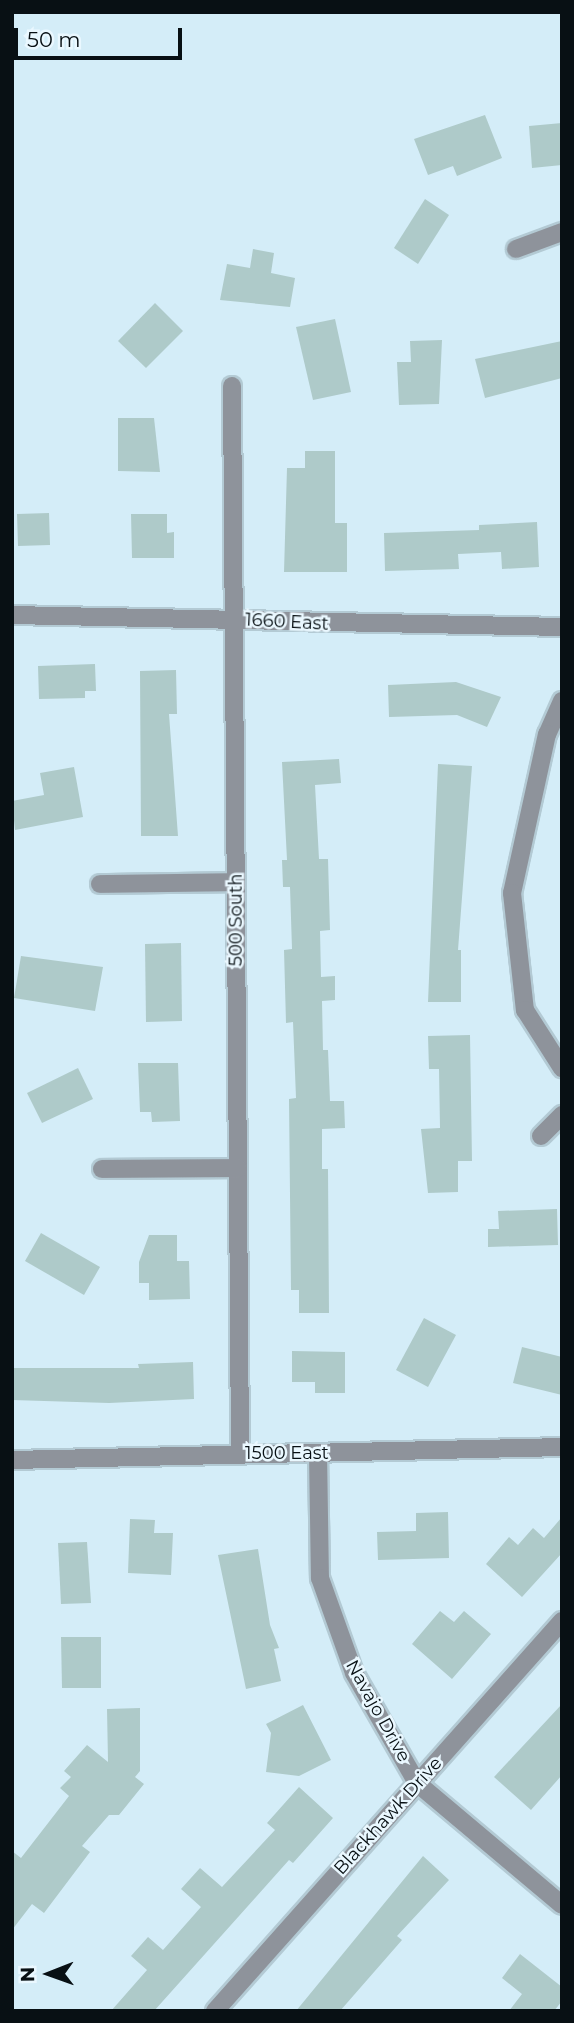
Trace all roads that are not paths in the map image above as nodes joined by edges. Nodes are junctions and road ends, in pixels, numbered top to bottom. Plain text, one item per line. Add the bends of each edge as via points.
1 (562, 232) edge
2 (516, 248) dead end
3 (232, 386) dead end
4 (12, 615) edge
5 (233, 619) junction
6 (562, 627) edge
7 (562, 701) edge
8 (236, 882) junction
9 (100, 884) dead end
10 (562, 1068) edge
11 (562, 1115) edge
12 (541, 1136) dead end
13 (238, 1168) junction
14 (102, 1169) dead end
15 (562, 1447) edge
16 (240, 1453) junction
17 (318, 1453) junction
18 (12, 1460) edge
19 (562, 1621) edge
20 (417, 1783) junction
21 (562, 1905) edge
22 (215, 2011) edge

1 - 2 street
3 - 5 street, 500 South
4 - 5 street, 1660 East
5 - 6 street, 1660 East via 289,625
5 - 8 street, 500 South
7 - 10 street via 547,734 512,893 525,1010
8 - 9 street
8 - 13 street, 500 South
11 - 12 street
13 - 14 street
13 - 16 street, 500 South
15 - 17 street, 1500 East
16 - 17 street, 1500 East
16 - 18 street, 1500 East
17 - 20 street, Navajo Drive via 320,1578 354,1673
19 - 20 street, Blackhawk Drive
20 - 21 street, Navajo Drive
20 - 22 street, Blackhawk Drive

